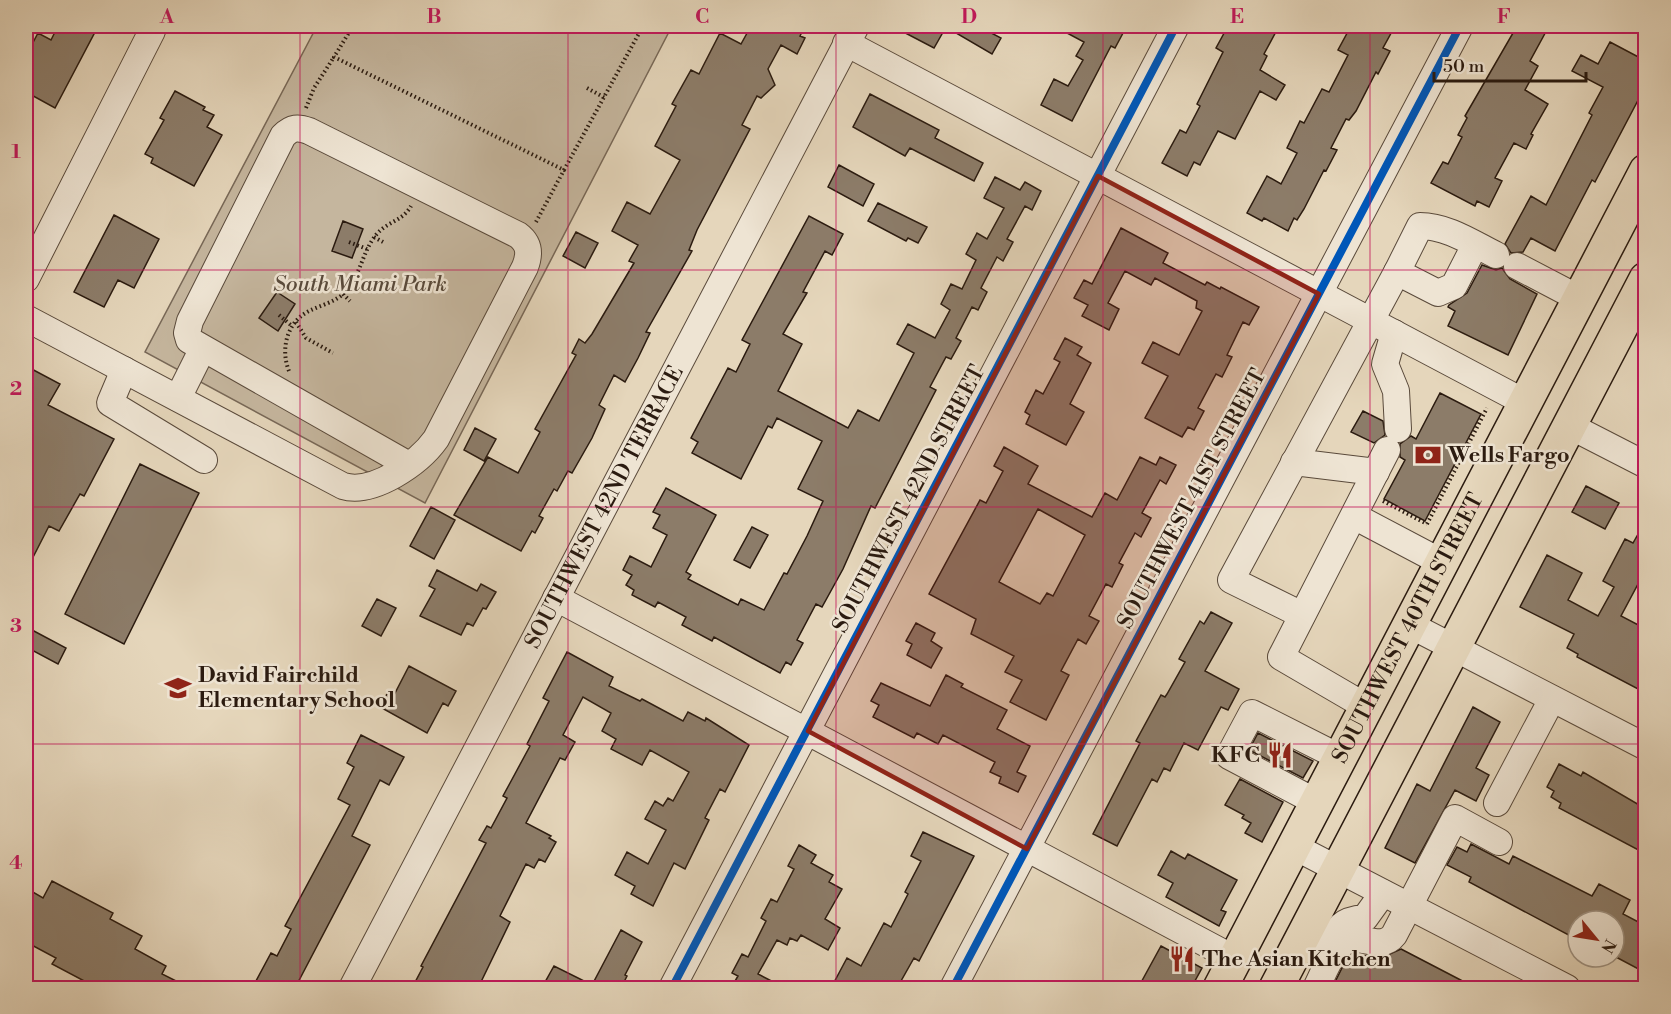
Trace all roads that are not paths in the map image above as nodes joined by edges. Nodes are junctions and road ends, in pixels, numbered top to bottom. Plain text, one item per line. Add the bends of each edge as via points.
1 (1176, 26) edge
2 (1460, 26) edge
3 (153, 31) dead end
4 (851, 34) edge
5 (1098, 176) junction
6 (1644, 178) edge
7 (1496, 255) junction
8 (1397, 272) junction
9 (26, 279) edge
10 (1646, 279) edge
11 (1319, 294) junction
12 (1580, 299) junction
13 (26, 318) edge
14 (1370, 320) junction
15 (1394, 333) junction
16 (202, 350) junction
17 (1549, 358) junction
18 (124, 370) junction
19 (178, 398) junction
20 (1526, 403) junction
21 (1570, 426) junction
22 (1387, 450) junction
23 (204, 460) dead end
24 (1293, 462) junction
25 (407, 464) junction
26 (1646, 465) edge
27 (1354, 516) junction
28 (1441, 562) junction
29 (556, 598) junction
30 (1302, 615) junction
31 (1408, 624) junction
32 (1452, 647) junction
33 (1552, 699) junction
34 (1365, 706) junction
35 (808, 731) junction
36 (1646, 747) edge
37 (1339, 757) junction
38 (1316, 802) junction
39 (1497, 802) dead end
40 (1499, 842) dead end
41 (1293, 846) junction
42 (1028, 849) junction
43 (1337, 869) junction
44 (1383, 893) junction
45 (1407, 907) junction
46 (1235, 959) junction
47 (352, 988) edge
48 (672, 988) edge
49 (953, 988) edge
50 (1220, 988) edge
51 (1276, 988) edge
52 (1306, 988) edge
53 (1316, 988) edge
54 (1567, 988) edge

1 - 5 street, SOUTHWEST 42ND STREET
2 - 11 street, SOUTHWEST 41ST STREET
3 - 9 street
4 - 5 street
4 - 29 street, SOUTHWEST 42ND TERRACE
5 - 11 street
5 - 35 street, SOUTHWEST 42ND STREET
6 - 12 main road, SOUTHWEST 40TH STREET
7 - 8 street via 1454,286 1438,292
7 - 8 street via 1436,226 1420,226
7 - 12 street
8 - 14 street
10 - 21 main road
11 - 14 street
11 - 42 street, SOUTHWEST 41ST STREET
12 - 17 main road, SOUTHWEST 40TH STREET
13 - 18 street
14 - 15 street
14 - 24 street
15 - 20 street
15 - 22 street via 1385,364 1396,391
16 - 19 street
16 - 25 street
16 - 25 street via 189,340 190,321 290,129 309,130 518,235 528,246 525,267 436,439
17 - 20 main road, SOUTHWEST 40TH STREET
17 - 21 main road via 1559,383 1560,408
18 - 19 street
18 - 23 street via 110,403
19 - 25 street via 343,486 367,486
20 - 28 main road, SOUTHWEST 40TH STREET
21 - 26 street
21 - 32 main road
22 - 24 street
22 - 27 street
24 - 30 street via 1231,580
27 - 28 street
27 - 30 street
28 - 31 main road, SOUTHWEST 40TH STREET
29 - 35 street
29 - 47 street, SOUTHWEST 42ND TERRACE
30 - 34 street via 1281,657
31 - 32 street
31 - 34 main road, SOUTHWEST 40TH STREET
32 - 33 street
32 - 43 main road
33 - 36 street
33 - 39 street
34 - 37 main road, SOUTHWEST 40TH STREET
35 - 42 street
35 - 48 street, SOUTHWEST 42ND STREET
37 - 38 main road, SOUTHWEST 40TH STREET
37 - 38 street via 1252,713 1229,756
38 - 41 main road, SOUTHWEST 40TH STREET
40 - 45 street via 1455,818
41 - 43 street
41 - 46 main road, SOUTHWEST 40TH STREET
42 - 46 street
42 - 49 street, SOUTHWEST 41ST STREET
43 - 44 street
43 - 51 main road
44 - 45 street
44 - 52 street via 1365,918 1341,925
45 - 53 street via 1389,941 1349,940 1341,944
45 - 54 street
46 - 50 main road, SOUTHWEST 40TH STREET

